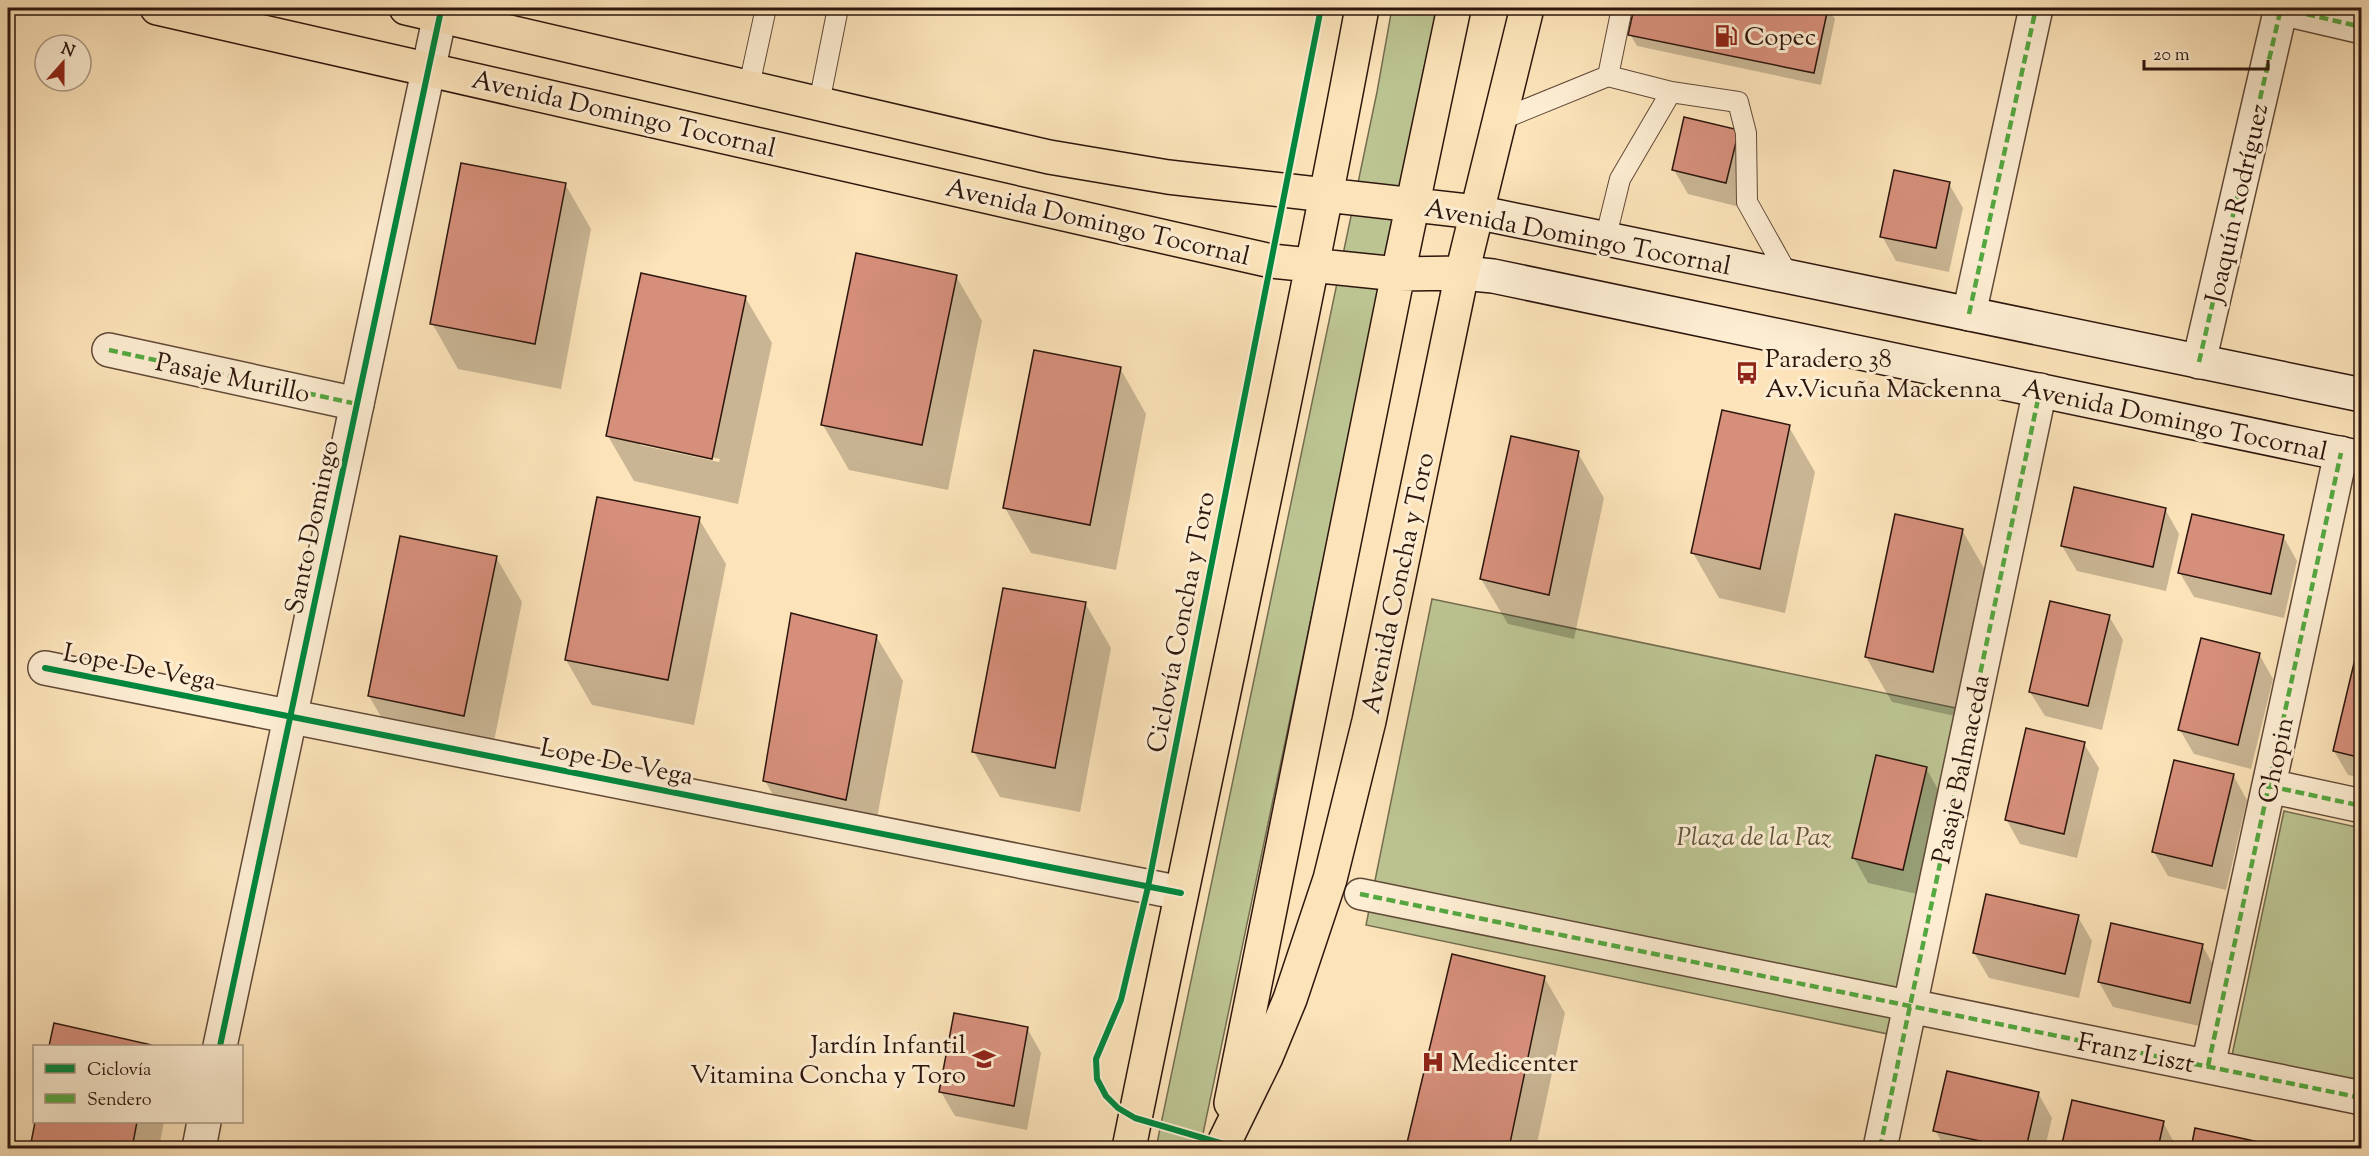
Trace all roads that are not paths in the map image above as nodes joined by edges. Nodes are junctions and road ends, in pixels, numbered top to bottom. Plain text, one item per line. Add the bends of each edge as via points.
1 (158, 8) edge
2 (406, 8) edge
3 (766, 8) edge
4 (838, 8) edge
5 (1362, 8) edge
6 (1454, 8) edge
7 (1527, 8) edge
8 (1622, 8) edge
9 (2036, 8) edge
10 (2280, 8) edge
11 (440, 15) junction
12 (2361, 27) edge
13 (427, 69) junction
14 (1608, 76) junction
15 (749, 86) junction
16 (1671, 92) junction
17 (819, 103) junction
18 (1500, 120) junction
19 (1327, 195) junction
20 (1413, 205) junction
21 (1476, 212) junction
22 (1605, 240) junction
23 (1311, 267) junction
24 (1462, 273) junction
25 (1398, 274) junction
26 (1789, 278) junction
27 (1969, 314) junction
28 (109, 350) dead end
29 (2199, 362) junction
30 (2040, 390) junction
31 (2361, 395) edge
32 (357, 404) junction
33 (2351, 456) edge
34 (45, 668) dead end
35 (290, 716) junction
36 (2269, 786) junction
37 (2361, 807) edge
38 (1181, 893) junction
39 (1360, 894) dead end
40 (1910, 1006) junction
41 (220, 1045) edge
42 (2208, 1066) junction
43 (2361, 1098) edge
44 (204, 1123) edge
45 (1222, 1147) edge
46 (199, 1149) edge
47 (1129, 1149) edge
48 (1880, 1149) edge

1 - 13 main road, Avenida Domingo Tocornal
2 - 11 main road, Avenida Domingo Tocornal
3 - 15 lane
4 - 17 lane
5 - 19 main road
6 - 20 main road, Avenida Concha y Toro
7 - 18 main road, Avenida Concha y Toro
8 - 14 lane
9 - 27 street
10 - 12 street
10 - 29 street, Joaquín Rodríguez
11 - 13 street, Santo Domingo
11 - 15 main road, Avenida Domingo Tocornal
13 - 23 main road, Avenida Domingo Tocornal
13 - 32 street, Santo Domingo
14 - 16 lane
14 - 18 lane
15 - 17 main road, Avenida Domingo Tocornal
16 - 22 lane via 1620,179
16 - 26 lane via 1738,102 1746,133 1747,202
17 - 19 main road, Avenida Domingo Tocornal via 1049,157 1168,177
18 - 21 main road, Avenida Concha y Toro
19 - 20 main road, Avenida Domingo Tocornal
19 - 23 main road
20 - 21 main road, Avenida Domingo Tocornal
20 - 25 main road, Avenida Concha y Toro
21 - 22 street, Avenida Domingo Tocornal
21 - 24 main road, Avenida Concha y Toro
22 - 26 street, Avenida Domingo Tocornal
23 - 25 main road, Avenida Domingo Tocornal
23 - 38 main road
24 - 25 main road, Avenida Domingo Tocornal
24 - 30 street, Avenida Domingo Tocornal via 1493,276
24 - 45 main road, Avenida Concha y Toro via 1369,721 1330,879 1290,999
25 - 45 main road, Avenida Concha y Toro
26 - 27 street, Avenida Domingo Tocornal
27 - 29 street, Avenida Domingo Tocornal
28 - 32 street, Pasaje Murillo
29 - 31 street, Avenida Domingo Tocornal
30 - 33 street, Avenida Domingo Tocornal
30 - 40 street, Pasaje Balmaceda
32 - 35 street, Santo Domingo
33 - 36 street, Chopin
34 - 35 street, Lope De Vega
35 - 38 street, Lope De Vega
35 - 41 street, Santo Domingo
36 - 37 street
36 - 42 street, Chopin
38 - 47 main road
39 - 40 street
40 - 42 street, Franz Liszt
40 - 48 street, Pasaje Balmaceda
42 - 43 street, Franz Liszt
44 - 46 street

